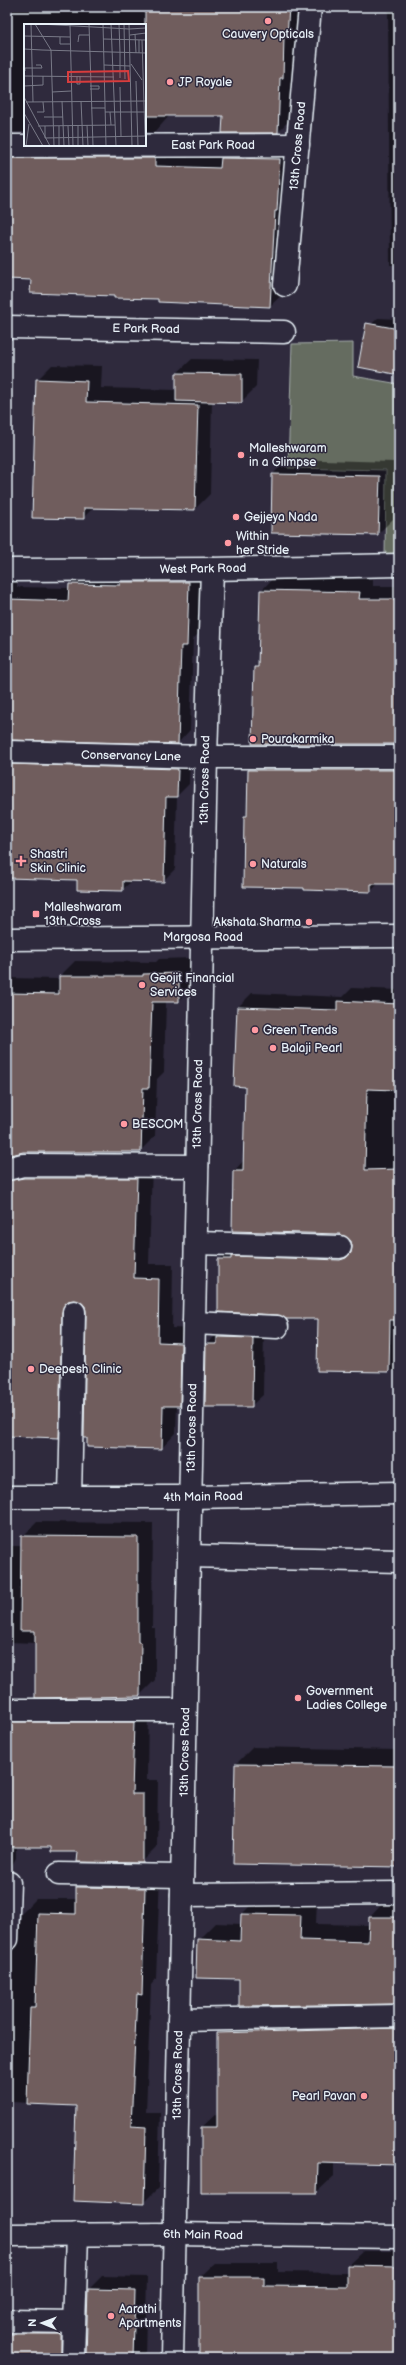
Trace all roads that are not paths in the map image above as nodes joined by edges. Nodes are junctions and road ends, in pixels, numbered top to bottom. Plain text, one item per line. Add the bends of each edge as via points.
1 (310, 7) edge
2 (298, 145) junction
3 (7, 146) edge
4 (24, 146) edge
5 (146, 146) edge
6 (286, 285) dead end
7 (7, 327) edge
8 (284, 332) dead end
9 (399, 565) edge
10 (212, 569) junction
11 (7, 570) edge
12 (7, 752) edge
13 (399, 757) edge
14 (206, 758) junction
15 (399, 936) edge
16 (202, 938) junction
17 (7, 939) edge
18 (197, 1166) junction
19 (7, 1169) edge
20 (196, 1243) junction
21 (340, 1247) dead end
22 (74, 1312) dead end
23 (194, 1323) junction
24 (277, 1327) dead end
25 (399, 1493) edge
26 (7, 1497) edge
27 (70, 1497) junction
28 (190, 1497) junction
29 (189, 1556) junction
30 (399, 1561) edge
31 (7, 1710) edge
32 (185, 1710) junction
33 (59, 1874) dead end
34 (9, 1884) dead end
35 (182, 1885) junction
36 (399, 1893) edge
37 (7, 1939) edge
38 (399, 2016) edge
39 (179, 2020) junction
40 (77, 2234) junction
41 (174, 2234) junction
42 (7, 2235) edge
43 (399, 2237) edge
44 (7, 2321) edge
45 (74, 2322) junction
46 (73, 2358) edge
47 (172, 2358) edge

1 - 2 street, 13th Cross Road
2 - 5 street, East Park Road
2 - 6 street, 13th Cross Road
3 - 4 street, East Park Road
7 - 8 street, E Park Road
9 - 10 street, West Park Road
10 - 11 street, West Park Road
10 - 14 street, 13th Cross Road
12 - 14 street, Conservancy Lane
13 - 14 street, Conservancy Lane
14 - 16 street, 13th Cross Road
15 - 16 street, Margosa Road
16 - 17 street, Margosa Road
16 - 18 street, 13th Cross Road
18 - 19 street via 23,1166
18 - 20 street, 13th Cross Road
20 - 21 street
20 - 23 street, 13th Cross Road
22 - 27 street
23 - 24 street
23 - 28 street, 13th Cross Road
25 - 28 street, 4th Main Road
26 - 27 street, 4th Main Road
27 - 28 street, 4th Main Road
28 - 29 street, 13th Cross Road
29 - 30 street
29 - 32 street, 13th Cross Road
31 - 32 street
32 - 35 street, 13th Cross Road
33 - 35 street
34 - 37 street
35 - 36 street
35 - 39 street, 13th Cross Road
38 - 39 street
39 - 41 street, 13th Cross Road
40 - 41 street, 6th Main Road
40 - 42 street, 6th Main Road
40 - 45 street
41 - 43 street, 6th Main Road
41 - 47 street, 13th Cross Road
44 - 45 street
45 - 46 street

